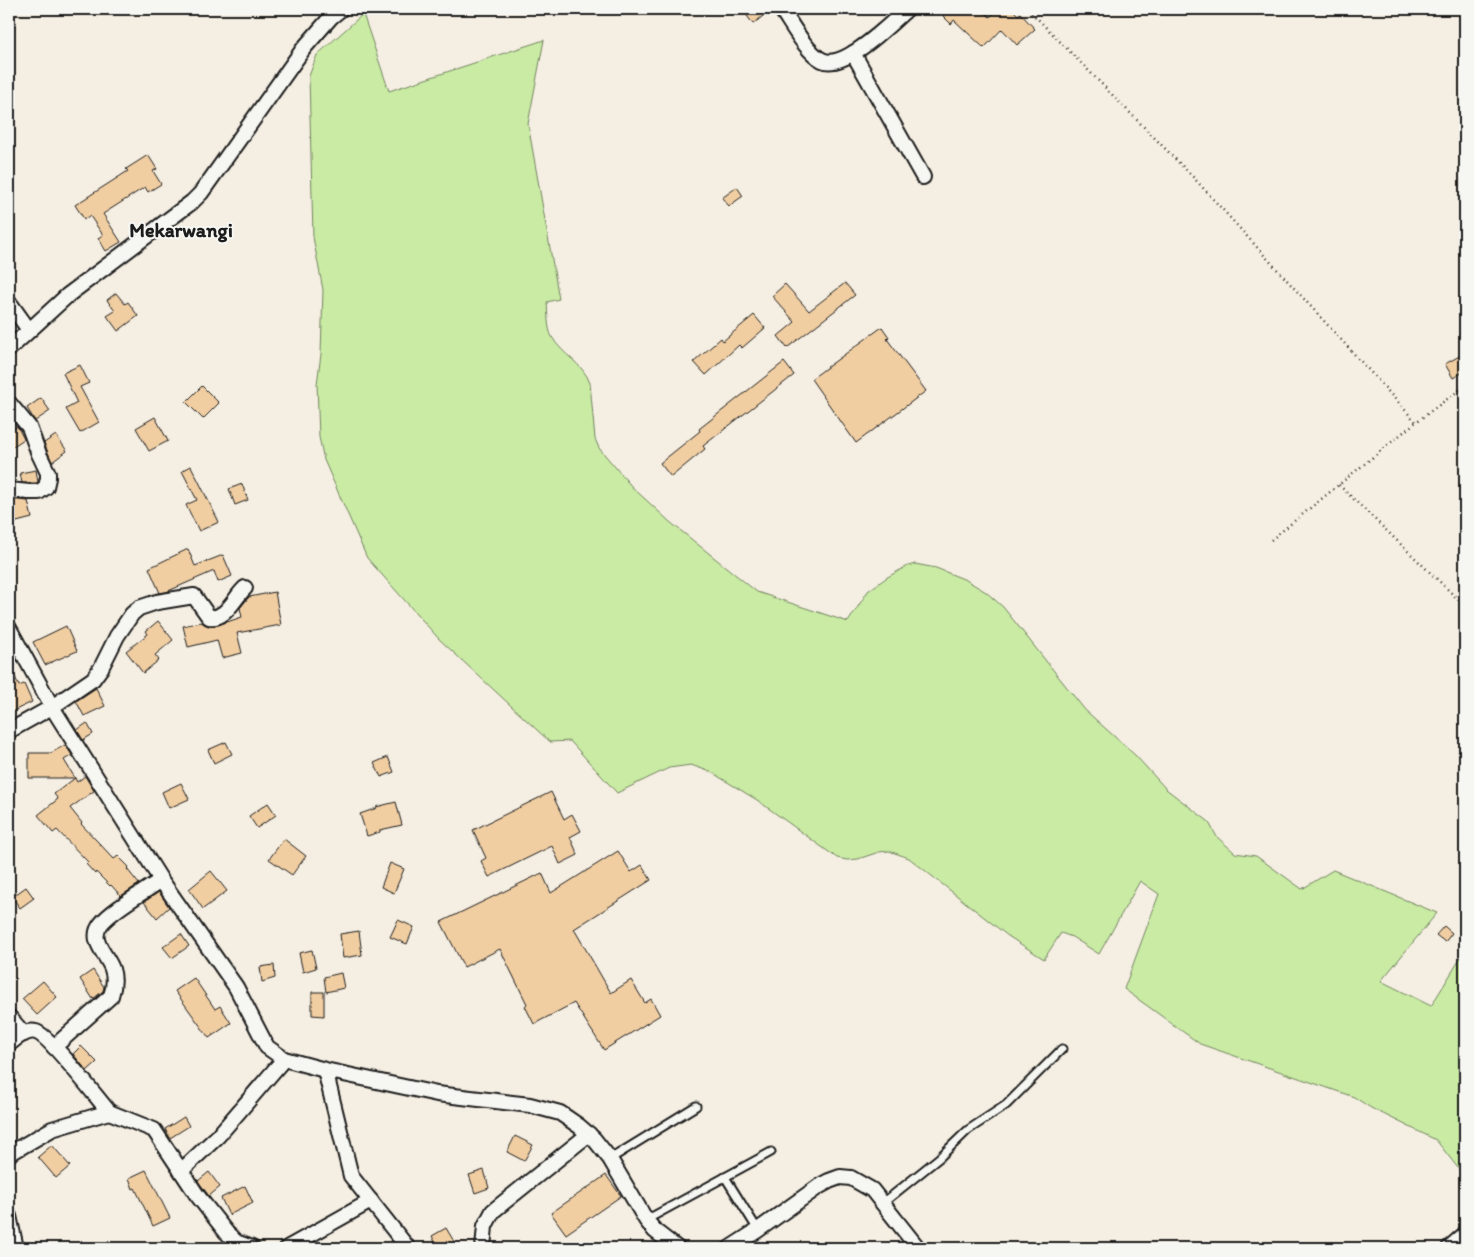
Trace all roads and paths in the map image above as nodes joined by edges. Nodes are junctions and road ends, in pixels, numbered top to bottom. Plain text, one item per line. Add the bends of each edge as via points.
1 (341, 9) edge
2 (781, 9) edge
3 (907, 9) edge
4 (1028, 9) edge
5 (852, 53) junction
6 (923, 177) dead end
7 (9, 302) edge
8 (29, 330) junction
9 (9, 349) edge
10 (1465, 386) edge
11 (9, 403) edge
12 (1416, 422) junction
13 (1339, 485) junction
14 (9, 490) edge
15 (1271, 540) dead end
16 (245, 588) dead end
17 (1465, 606) edge
18 (9, 628) edge
19 (52, 707) junction
20 (9, 731) edge
21 (161, 880) junction
22 (9, 1017) edge
23 (24, 1034) junction
24 (9, 1044) edge
25 (54, 1046) junction
26 (1062, 1049) dead end
27 (284, 1059) junction
28 (324, 1070) junction
29 (696, 1106) dead end
30 (109, 1112) junction
31 (589, 1134) junction
32 (771, 1152) dead end
33 (9, 1154) edge
34 (610, 1159) junction
35 (181, 1171) junction
36 (725, 1177) junction
37 (371, 1201) junction
38 (883, 1203) junction
39 (9, 1216) edge
40 (646, 1220) junction
41 (758, 1230) junction
42 (1465, 1234) edge
43 (16, 1248) edge
44 (252, 1248) edge
45 (287, 1248) edge
46 (408, 1248) edge
47 (483, 1248) edge
48 (677, 1248) edge
49 (730, 1248) edge
50 (918, 1248) edge
51 (1448, 1248) edge

1 - 8 street via 304,48 201,193 68,295
2 - 5 street via 807,46 821,59 835,62
3 - 5 street
4 - 12 path via 1193,177
5 - 6 street
7 - 8 street
8 - 9 street
10 - 12 path
11 - 14 street via 29,427 48,478 46,487 39,492
12 - 13 path
13 - 15 path
13 - 17 path
16 - 19 street via 224,613 214,618 208,617 198,600 190,596 139,608 117,636 93,679
18 - 19 street
19 - 20 street
19 - 21 street
21 - 25 street via 101,922 96,938 112,970 111,996
21 - 27 street via 236,987 267,1047
22 - 23 street
23 - 24 street
23 - 25 street via 35,1031
25 - 30 street
26 - 38 lane via 1006,1105 968,1130
27 - 28 street
27 - 35 street via 218,1136
28 - 31 street via 437,1094 530,1104 560,1113
28 - 37 street via 351,1176
29 - 34 lane
30 - 33 street via 52,1129
30 - 35 street via 154,1130
31 - 34 street
31 - 47 street via 493,1211 485,1226
32 - 36 lane
34 - 40 street
35 - 44 street via 226,1232 236,1242
36 - 40 lane
36 - 41 lane
37 - 45 street
37 - 46 street
38 - 41 street via 860,1182 840,1177 818,1187
38 - 50 street
39 - 43 street
40 - 48 street
41 - 49 street
42 - 51 street

